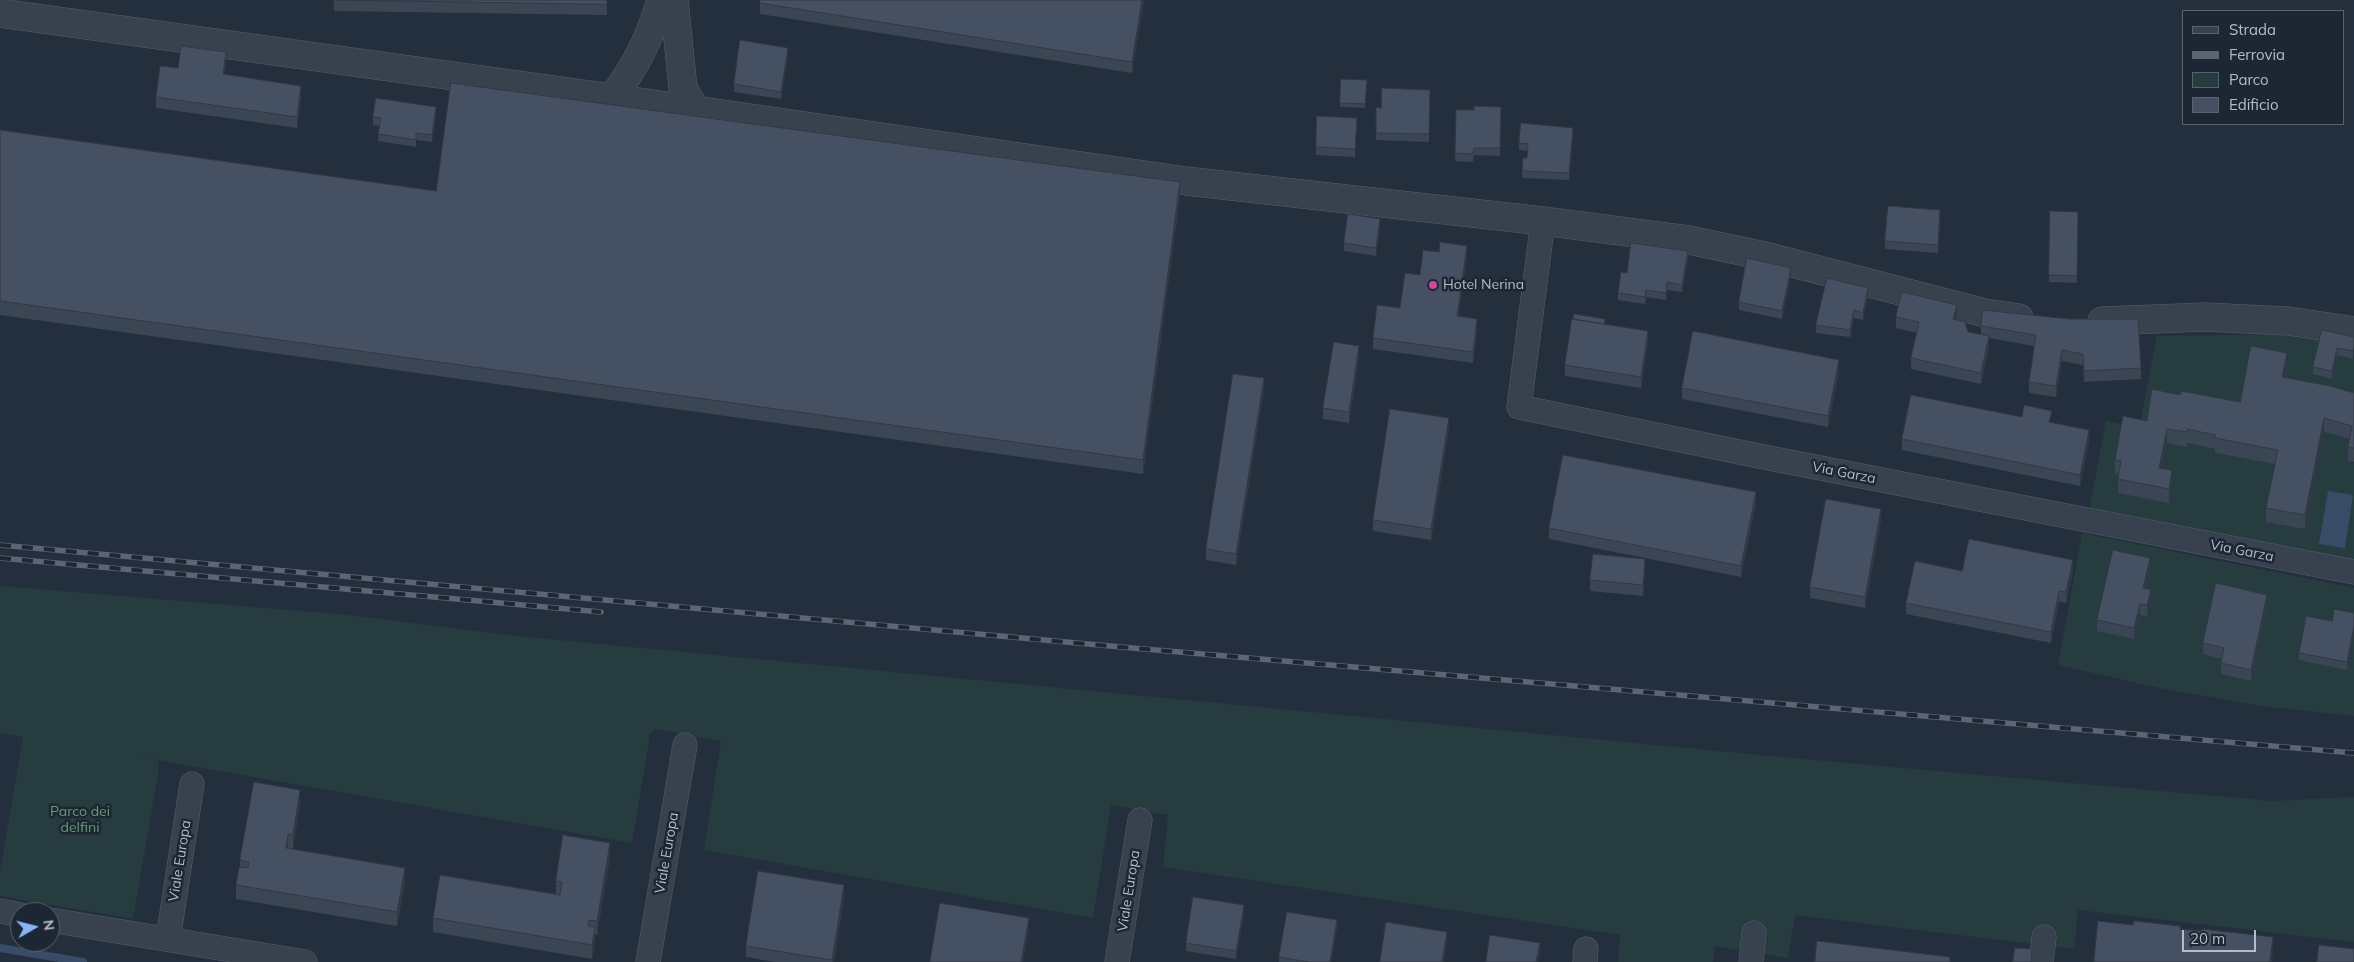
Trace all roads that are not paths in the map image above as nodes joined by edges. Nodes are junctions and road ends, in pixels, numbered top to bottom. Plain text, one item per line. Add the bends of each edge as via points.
1 (660, 0) edge
2 (674, 0) edge
3 (0, 13) edge
4 (612, 98) junction
5 (696, 111) junction
6 (1543, 221) junction
7 (2041, 320) edge
8 (2078, 321) edge
9 (2354, 331) edge
10 (2354, 572) edge
11 (685, 745) dead end
12 (192, 784) dead end
13 (1140, 820) dead end
14 (60, 922) edge
15 (1754, 934) dead end
16 (2044, 937) dead end
17 (168, 940) junction
18 (304, 962) edge
19 (648, 962) edge
20 (1117, 962) edge
21 (1751, 962) edge
22 (2041, 962) edge

1 - 4 street via 653,27 635,67
2 - 5 street via 683,88
3 - 4 street
4 - 5 street
5 - 6 street via 1186,181
6 - 7 street via 1689,240 1769,257 1985,314
6 - 10 street, Via Garza via 1519,407
8 - 9 street via 2205,317 2288,321
11 - 19 street, Viale Europa
12 - 17 street, Viale Europa
13 - 20 street, Viale Europa
14 - 17 street
15 - 21 street
16 - 22 street
17 - 18 street

